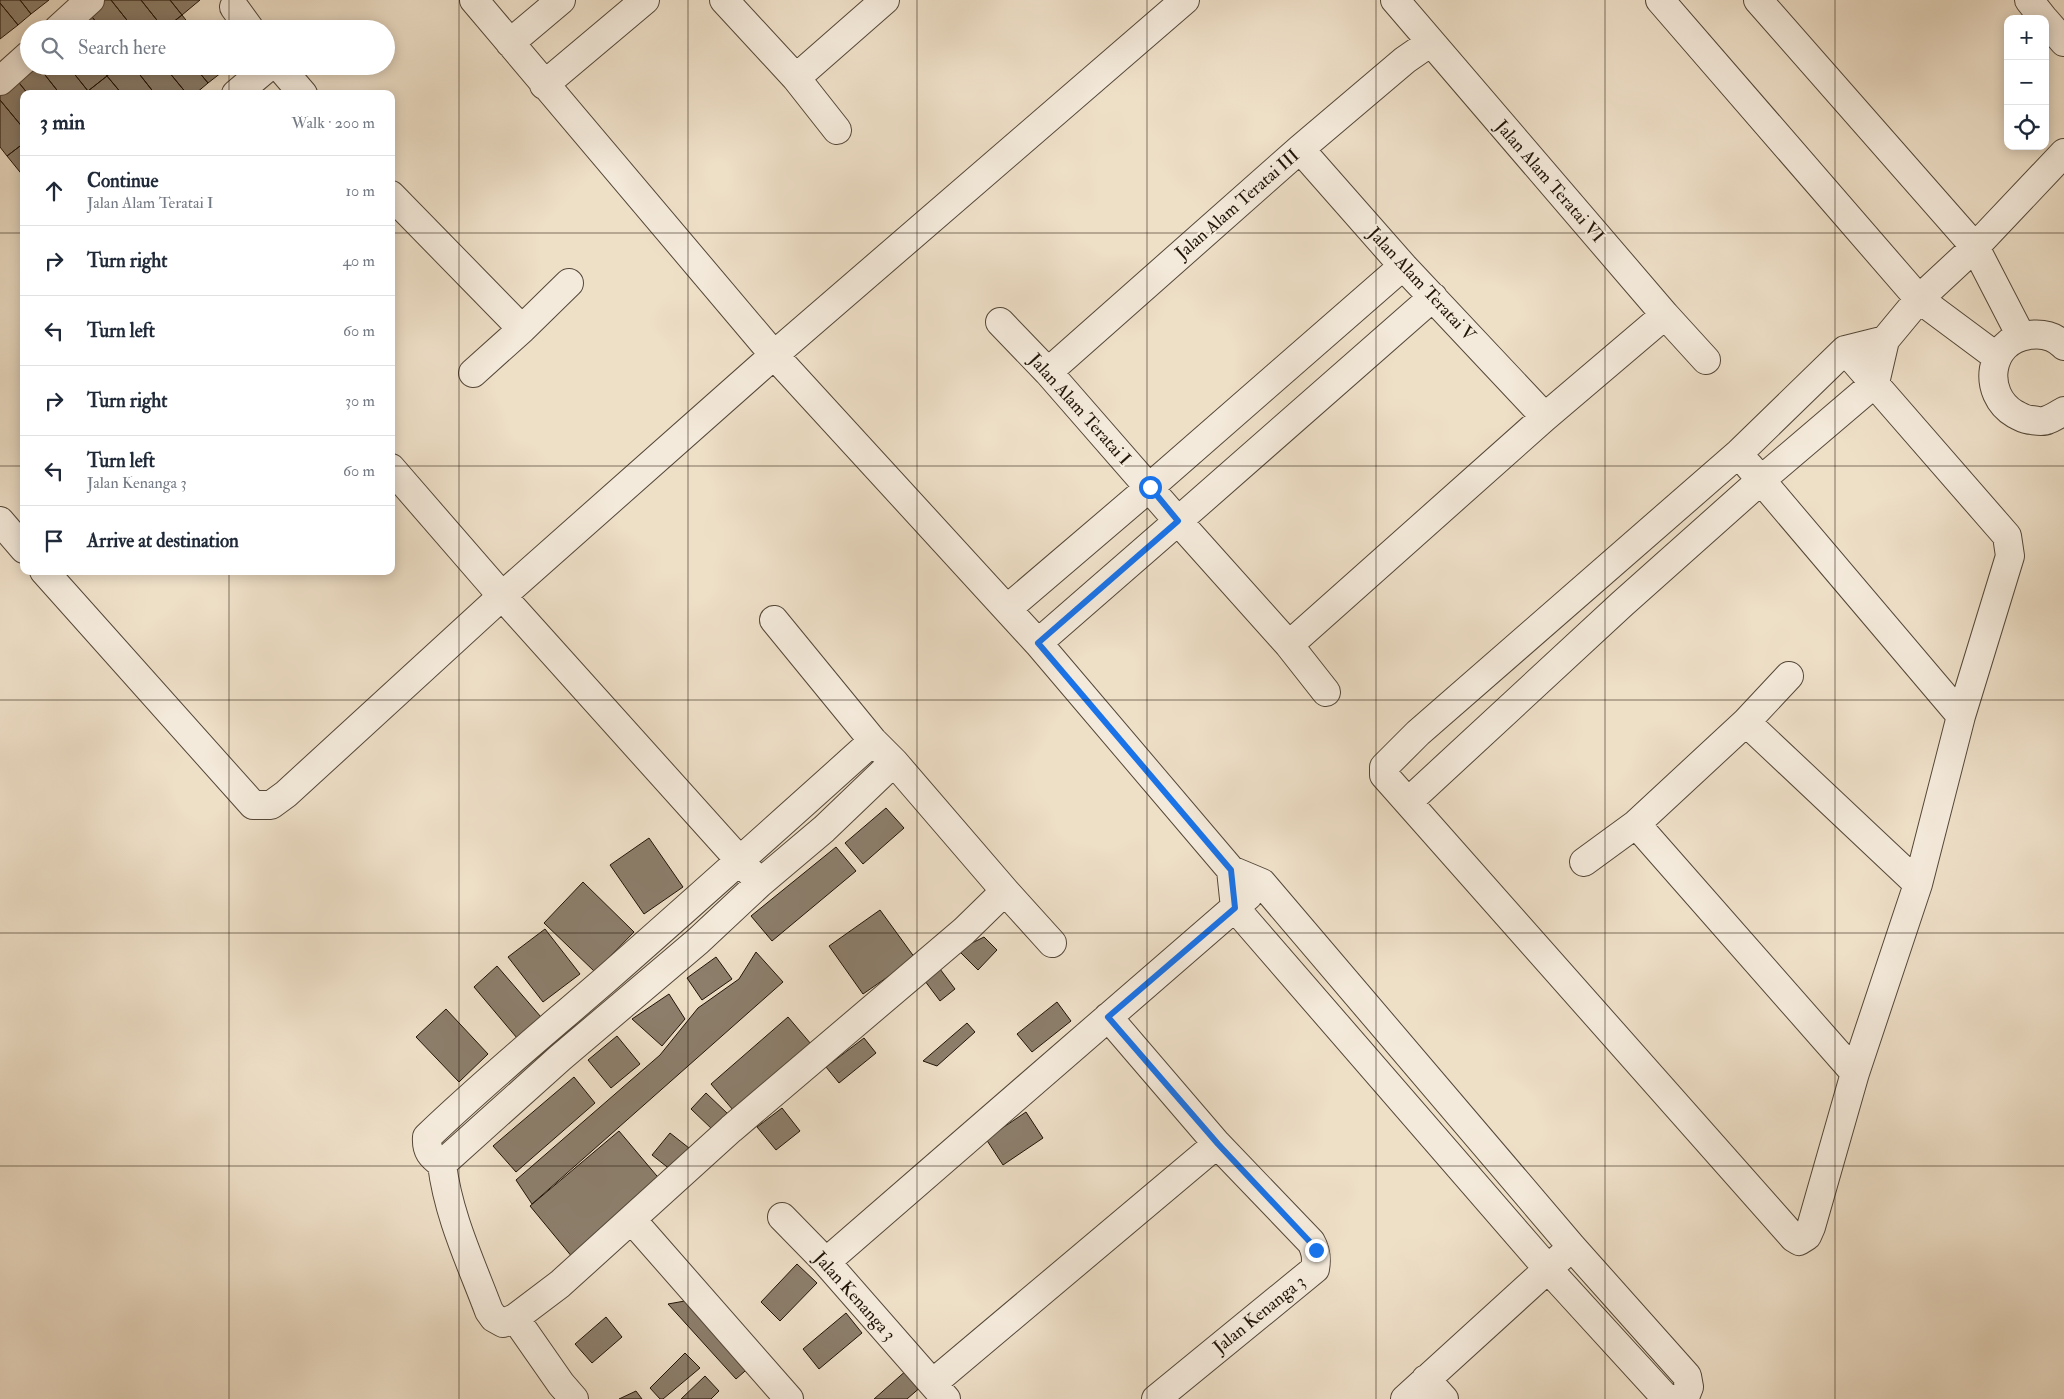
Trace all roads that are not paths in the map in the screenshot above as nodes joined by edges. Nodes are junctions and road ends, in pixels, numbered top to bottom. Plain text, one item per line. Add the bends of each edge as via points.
1 (90, 0) edge
2 (474, 0) edge
3 (561, 0) edge
4 (645, 0) edge
5 (724, 0) edge
6 (885, 0) edge
7 (1185, 0) edge
8 (1395, 0) edge
9 (1660, 0) edge
10 (1758, 0) edge
11 (2029, 0) edge
12 (234, 6) dead end
13 (2042, 15) edge
14 (68, 20) edge
15 (244, 20) edge
16 (2049, 24) edge
17 (1431, 42) junction
18 (2064, 42) edge
19 (510, 43) junction
20 (20, 63) edge
21 (258, 75) edge
22 (287, 75) edge
23 (796, 78) junction
24 (0, 81) edge
25 (544, 85) junction
26 (241, 90) edge
27 (300, 90) edge
28 (837, 130) dead end
29 (1300, 149) junction
30 (2064, 153) edge
31 (395, 204) edge
32 (1975, 246) junction
33 (1403, 266) junction
34 (569, 283) dead end
35 (1433, 297) junction
36 (1919, 299) junction
37 (1664, 315) junction
38 (1000, 322) dead end
39 (522, 329) junction
40 (2020, 336) junction
41 (1885, 340) junction
42 (2064, 346) edge
43 (1845, 350) junction
44 (774, 355) junction
45 (1997, 357) junction
46 (1706, 360) dead end
47 (1048, 372) junction
48 (473, 373) dead end
49 (1875, 383) junction
50 (2064, 411) edge
51 (1545, 417) junction
52 (1739, 453) junction
53 (395, 473) edge
54 (1760, 481) junction
55 (1150, 487) junction
56 (1178, 521) junction
57 (48, 575) edge
58 (502, 596) junction
59 (1006, 609) junction
60 (774, 620) dead end
61 (1038, 643) junction
62 (1289, 645) junction
63 (1789, 676) dead end
64 (1326, 692) dead end
65 (1961, 716) junction
66 (1746, 722) junction
67 (873, 741) junction
68 (894, 762) junction
69 (1408, 802) junction
70 (1636, 824) junction
71 (738, 861) junction
72 (1584, 862) dead end
73 (1231, 870) junction
74 (760, 883) junction
75 (1262, 883) junction
76 (1918, 884) junction
77 (1005, 890) junction
78 (1235, 908) junction
79 (1052, 943) dead end
80 (1108, 1017) junction
81 (1855, 1073) junction
82 (1218, 1144) junction
83 (442, 1164) junction
84 (782, 1217) dead end
85 (632, 1220) junction
86 (1572, 1248) junction
87 (826, 1262) junction
88 (1548, 1269) junction
89 (516, 1318) junction
90 (1435, 1389) edge
91 (939, 1391) edge
92 (574, 1399) edge
93 (789, 1399) edge
94 (1156, 1399) edge
95 (1405, 1399) edge
96 (1672, 1399) edge
97 (1679, 1399) edge

1 - 14 street
2 - 19 street
3 - 19 street
4 - 25 street
5 - 23 street
6 - 23 street
7 - 44 street
8 - 17 street, Jalan Alam Teratai VI
9 - 36 street
10 - 32 street
11 - 13 street
12 - 15 street
16 - 18 street
17 - 29 street, Jalan Alam Teratai III via 1404,60
17 - 37 street, Jalan Alam Teratai VI
19 - 25 street
20 - 24 street
21 - 26 street
22 - 27 street
23 - 28 street
25 - 44 street
29 - 33 street, Jalan Alam Teratai V
29 - 47 street, Jalan Alam Teratai III
30 - 32 street
31 - 39 street
32 - 36 street
32 - 40 street
33 - 35 street, Jalan Alam Teratai V
33 - 55 street
34 - 39 street
35 - 51 street, Jalan Alam Teratai V
35 - 56 street
36 - 41 street
36 - 45 street
37 - 46 street, Jalan Alam Teratai VI
37 - 51 street
38 - 47 street, Jalan Alam Teratai I
39 - 48 street
40 - 42 street via 2040,334 2058,340
40 - 45 street via 2007,344
41 - 43 street
41 - 49 street
43 - 49 street
43 - 52 street
44 - 58 street
44 - 59 street
45 - 50 street via 1992,383 2004,407 2026,420 2046,421
47 - 55 street, Jalan Alam Teratai I
49 - 54 street
49 - 65 street via 2007,536 2010,546 2010,556
51 - 62 street
52 - 54 street
52 - 69 street via 1418,733 1384,767 1384,775
53 - 58 street
54 - 65 street
54 - 69 street
55 - 56 street, Jalan Alam Teratai I
55 - 59 street
56 - 61 street
56 - 62 street, Jalan Alam Teratai I
57 - 58 street via 253,806 271,805 286,794
58 - 71 street
59 - 61 street
60 - 67 street
61 - 73 street
62 - 64 street, Jalan Alam Teratai I
63 - 66 street
65 - 76 street
66 - 70 street
66 - 76 street
67 - 68 street
67 - 71 street
68 - 74 street via 824,829
68 - 77 street
69 - 81 street via 1799,1241 1807,1236 1811,1227
70 - 72 street
70 - 81 street
71 - 74 street
71 - 83 street via 427,1137 430,1155
73 - 75 street
73 - 78 street
74 - 83 street
75 - 78 street
75 - 86 street
76 - 81 street
77 - 79 street
77 - 85 street via 964,931 730,1129
78 - 80 street
78 - 88 street
80 - 82 street, Jalan Kenanga 3
80 - 87 street
82 - 91 street
82 - 94 street, Jalan Kenanga 3 via 1310,1242 1316,1250 1317,1261 1315,1269
83 - 89 street via 450,1206 489,1311 502,1323
84 - 87 street, Jalan Kenanga 3
85 - 89 street
85 - 93 street
86 - 88 street
86 - 97 street via 1687,1376 1689,1388
87 - 91 street, Jalan Kenanga 3
88 - 90 street
88 - 96 street via 1665,1397
89 - 92 street
90 - 95 street

